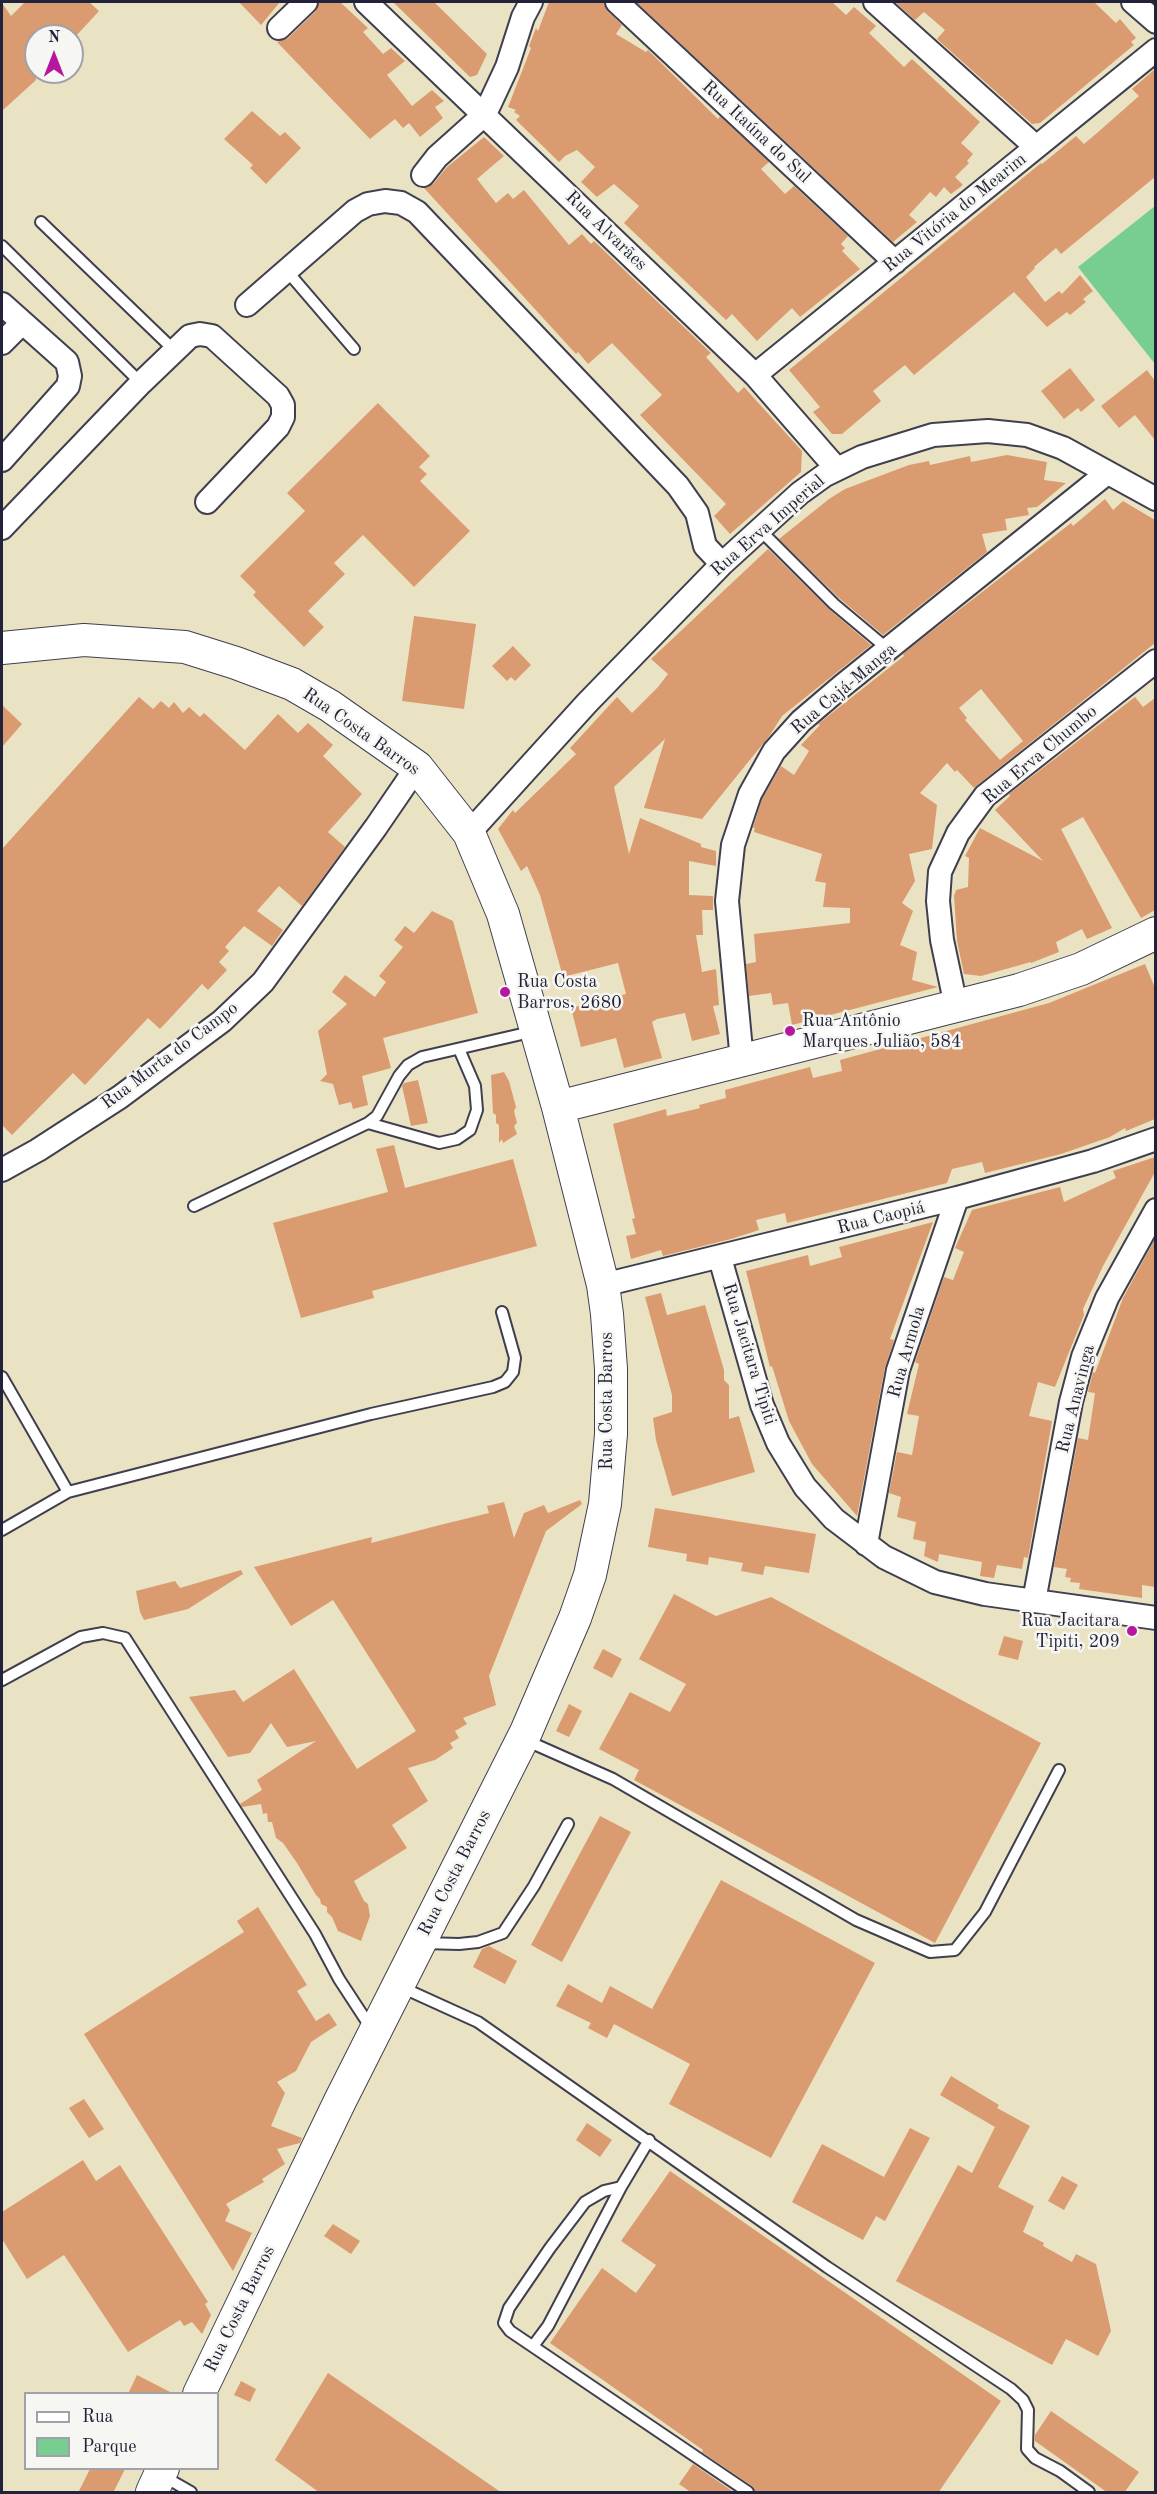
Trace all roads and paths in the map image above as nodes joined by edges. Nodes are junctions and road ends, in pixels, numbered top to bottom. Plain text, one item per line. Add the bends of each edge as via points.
1 (306, 2) edge
2 (366, 2) edge
3 (531, 2) edge
4 (617, 2) edge
5 (875, 2) edge
6 (1133, 2) edge
7 (1155, 22) edge
8 (279, 28) dead end
9 (1155, 50) edge
10 (485, 114) junction
11 (1036, 147) junction
12 (423, 175) dead end
13 (41, 222) dead end
14 (2, 246) edge
15 (894, 262) junction
16 (287, 271) junction
17 (2, 303) edge
18 (247, 305) dead end
19 (22, 323) junction
20 (2, 343) edge
21 (354, 349) dead end
22 (175, 351) junction
23 (755, 375) junction
24 (141, 383) junction
25 (2, 460) edge
26 (837, 469) junction
27 (1107, 473) junction
28 (1155, 499) edge
29 (207, 502) dead end
30 (2, 528) edge
31 (759, 528) junction
32 (722, 564) junction
33 (2, 648) edge
34 (889, 650) junction
35 (1155, 661) edge
36 (417, 767) junction
37 (469, 833) junction
38 (1155, 933) edge
39 (956, 1006) junction
40 (538, 1030) junction
41 (459, 1049) junction
42 (742, 1061) junction
43 (558, 1107) junction
44 (368, 1123) junction
45 (1155, 1139) edge
46 (2, 1170) edge
47 (957, 1198) junction
48 (195, 1206) dead end
49 (1155, 1210) edge
50 (720, 1258) junction
51 (603, 1285) junction
52 (502, 1312) dead end
53 (2, 1377) edge
54 (68, 1492) junction
55 (2, 1530) edge
56 (866, 1544) junction
57 (1034, 1601) junction
58 (1155, 1618) edge
59 (2, 1680) edge
60 (522, 1738) junction
61 (1059, 1770) dead end
62 (568, 1824) dead end
63 (420, 1943) junction
64 (398, 1985) junction
65 (374, 2033) junction
66 (649, 2140) junction
67 (621, 2187) junction
68 (533, 2346) junction
69 (200, 2392) edge
70 (158, 2479) edge
71 (191, 2493) edge
72 (748, 2493) edge
73 (1089, 2493) edge

1 - 8 street
2 - 10 street, Rua Alvarães
3 - 10 street
4 - 15 street, Rua Itaúna do Sul
5 - 11 street
6 - 7 street
9 - 11 street, Rua Vitória do Mearim
10 - 12 street via 437,156
10 - 23 street, Rua Alvarães
11 - 15 street, Rua Vitória do Mearim
13 - 22 lane
14 - 24 lane
15 - 23 street, Rua Vitória do Mearim
16 - 18 street
16 - 21 lane
16 - 32 street via 368,204 401,203 417,212 678,486 697,513 705,546
17 - 19 street
19 - 20 street
19 - 25 street via 67,362 70,376 68,386
22 - 24 street
22 - 29 street via 190,336 212,336 283,405 278,428
23 - 26 street, Rua Alvarães
24 - 30 street
26 - 27 street, Rua Erva Imperial via 862,456 933,435 988,431 1027,435 1063,448
26 - 31 street, Rua Erva Imperial via 800,493
27 - 28 street, Rua Erva Imperial
27 - 34 street, Rua Cajá-Manga
31 - 32 street, Rua Erva Imperial
31 - 34 lane via 834,604
32 - 37 street, Rua Erva Imperial via 586,703
33 - 36 main road, Rua Costa Barros via 84,640 185,647 292,684
34 - 42 street, Rua Cajá-Manga via 801,721 774,751 750,794 733,845 728,901
35 - 39 street, Rua Erva Chumbo via 986,796 958,833 940,872 938,901
36 - 37 main road, Rua Costa Barros
36 - 46 street, Rua Murta do Campo via 263,982 222,1021 120,1097
37 - 40 main road, Rua Costa Barros via 503,914
38 - 39 main road via 1081,969
39 - 42 main road
40 - 41 lane
40 - 43 main road, Rua Costa Barros
41 - 44 lane via 408,1065 377,1116
41 - 44 lane via 475,1086 477,1110 470,1130 457,1139 439,1143
42 - 43 main road
43 - 51 main road, Rua Costa Barros
44 - 48 lane
45 - 47 street, Rua Caopiá via 1093,1161
47 - 50 street, Rua Caopiá
47 - 56 street, Rua Armola via 898,1370
49 - 57 street, Rua Anavinga via 1107,1298 1083,1358 1071,1402
50 - 51 street, Rua Caopiá
50 - 56 street, Rua Jacitara Tipiti via 762,1405 778,1443 805,1487 834,1519
51 - 60 main road, Rua Costa Barros via 611,1369 605,1504 590,1575 575,1618
52 - 54 lane via 515,1358 513,1372 505,1382
53 - 54 lane
54 - 55 lane
56 - 57 street, Rua Jacitara Tipiti via 935,1582
57 - 58 street, Rua Jacitara Tipiti
59 - 65 lane via 81,1637 103,1633 125,1638
60 - 61 lane via 613,1779 856,1920 930,1952 955,1950 985,1912
60 - 63 main road, Rua Costa Barros
62 - 63 lane via 503,1933 468,1943
63 - 64 main road, Rua Costa Barros
64 - 65 main road, Rua Costa Barros
64 - 66 lane via 478,2022
65 - 69 main road, Rua Costa Barros
66 - 67 lane
66 - 73 lane via 827,2267 1011,2389 1028,2410 1027,2449
67 - 68 lane via 548,2326
67 - 68 lane via 585,2202 509,2308 504,2323
68 - 72 lane
70 - 71 lane

